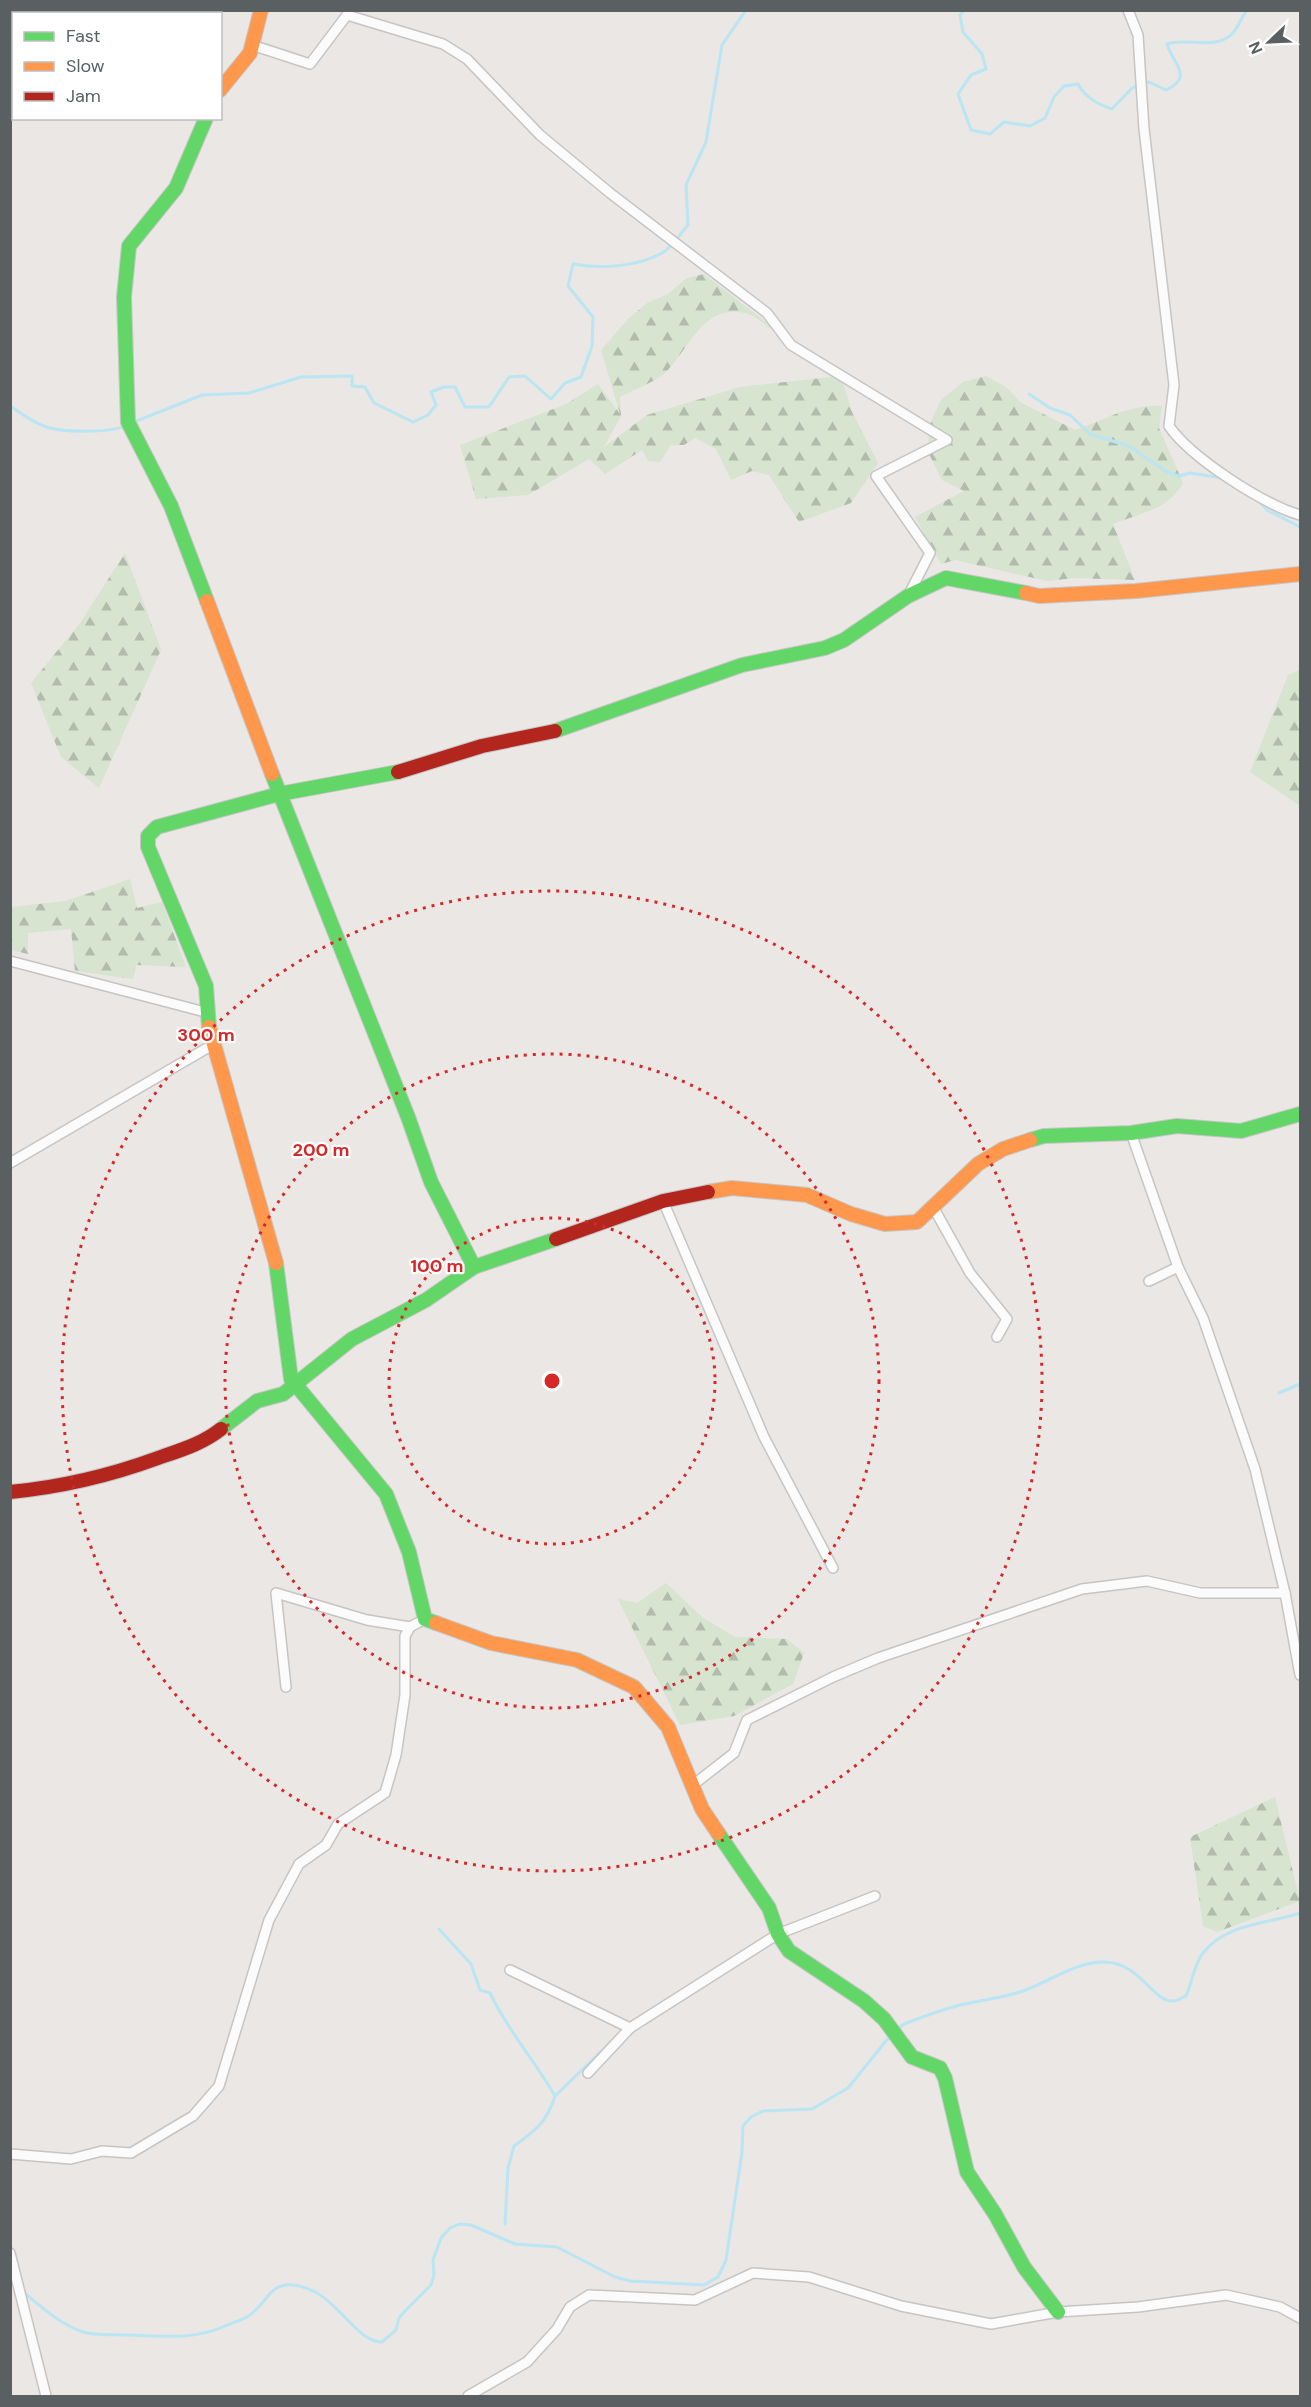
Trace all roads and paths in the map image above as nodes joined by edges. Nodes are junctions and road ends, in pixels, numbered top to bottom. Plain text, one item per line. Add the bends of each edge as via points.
1 (261, 10) edge
2 (1128, 10) edge
3 (252, 45) junction
4 (222, 88) edge
5 (205, 120) edge
6 (1300, 515) edge
7 (1300, 574) edge
8 (908, 596) junction
9 (279, 794) junction
10 (10, 961) edge
11 (209, 1013) junction
12 (214, 1044) junction
13 (1300, 1114) edge
14 (1131, 1133) junction
15 (10, 1163) edge
16 (663, 1201) junction
17 (932, 1205) junction
18 (474, 1267) junction
19 (1178, 1268) junction
20 (1149, 1281) dead end
21 (998, 1337) dead end
22 (297, 1383) junction
23 (10, 1492) edge
24 (833, 1568) dead end
25 (1285, 1593) junction
26 (425, 1619) junction
27 (410, 1627) junction
28 (1300, 1675) edge
29 (286, 1687) dead end
30 (693, 1785) junction
31 (875, 1896) dead end
32 (778, 1934) junction
33 (510, 1970) dead end
34 (630, 2028) junction
35 (588, 2073) dead end
36 (10, 2154) edge
37 (10, 2253) edge
38 (1058, 2312) junction
39 (1300, 2318) edge
40 (46, 2397) edge
41 (468, 2397) edge

1 - 3 street
2 - 6 street via 1138,35 1144,129 1174,386 1169,426 1195,455
3 - 4 street
3 - 8 street via 310,64 347,15 443,44 467,59 540,135 767,313 791,345 947,440 876,476 930,553
5 - 9 street via 176,188 129,246 124,297 128,422 171,506
7 - 8 street via 1058,596 1039,596 946,578
8 - 9 street via 844,640 825,648 742,665 562,729 482,746 392,774
9 - 11 street via 157,827 148,836 148,847 202,975
9 - 18 street via 431,1182
10 - 11 street
11 - 12 street
12 - 15 street
12 - 22 street via 275,1256 287,1363 291,1379
13 - 14 street via 1241,1131 1177,1126
14 - 17 street via 1044,1136 1003,1149 978,1164
14 - 19 street
16 - 17 street via 732,1188 807,1195 885,1224 917,1221
16 - 18 street
16 - 24 street via 764,1437
17 - 21 street via 970,1273 1008,1319
18 - 22 street via 426,1300 352,1339
19 - 20 street
19 - 25 street via 1203,1318 1251,1458
22 - 23 street via 283,1394 257,1401 205,1441 111,1475 55,1488
22 - 26 street via 386,1494 409,1552
25 - 28 street
25 - 30 street via 1200,1593 1147,1581 1082,1588 878,1658 747,1720 734,1753
26 - 27 street
26 - 30 street via 491,1643 577,1660 634,1687 668,1727
27 - 29 street via 367,1620 276,1593
27 - 36 street via 405,1636 405,1695 396,1755 385,1792 338,1824 326,1845 299,1864 269,1920 219,2086 193,2116 131,2153 102,2151 71,2159
30 - 32 street via 702,1809 769,1908
31 - 32 street
32 - 34 street
32 - 38 street via 789,1951 884,2019 912,2057 940,2068 967,2172 996,2214 1024,2268
33 - 34 street
34 - 35 street
37 - 40 street
38 - 39 street via 1138,2307 1226,2295 1280,2307
38 - 41 street via 991,2324 901,2306 809,2277 753,2273 695,2300 589,2295 570,2307 557,2329 527,2362

